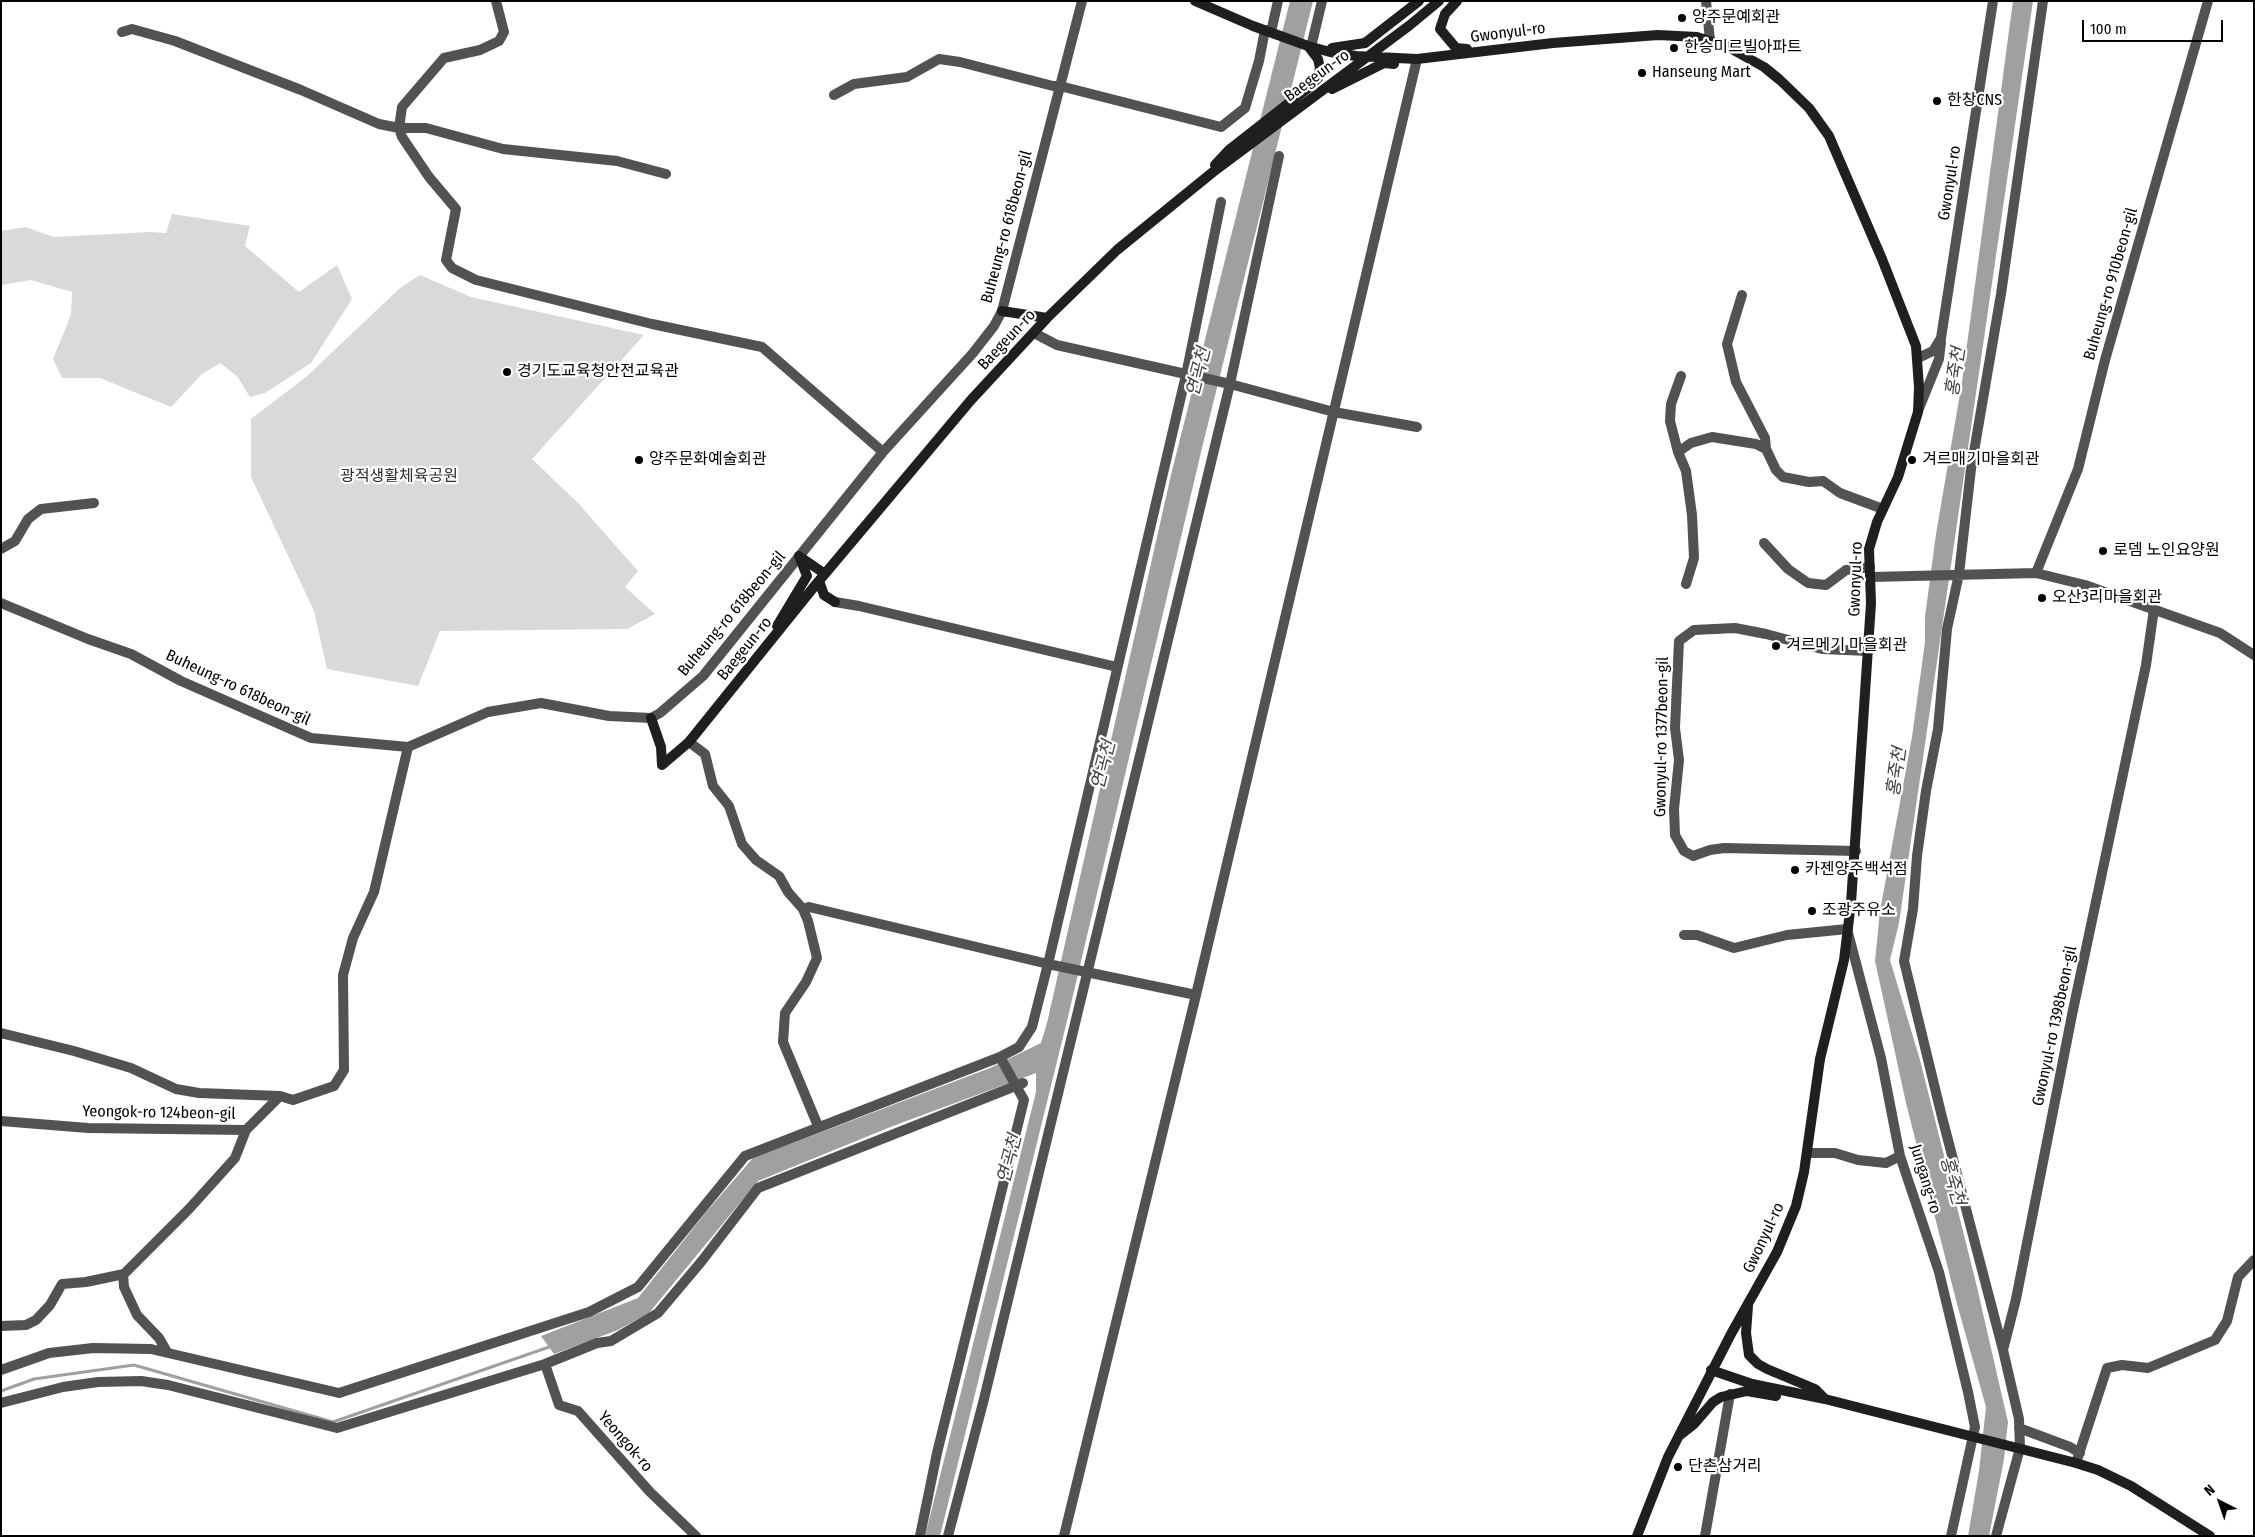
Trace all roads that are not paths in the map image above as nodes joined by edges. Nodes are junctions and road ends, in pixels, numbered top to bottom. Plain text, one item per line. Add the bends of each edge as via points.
1 (496, 1) edge
2 (1082, 1) edge
3 (1195, 1) edge
4 (1278, 1) edge
5 (1322, 1) edge
6 (1419, 1) edge
7 (1439, 1) edge
8 (1457, 1) edge
9 (1706, 1) edge
10 (1993, 1) edge
11 (2043, 1) edge
12 (2208, 1) edge
13 (1268, 31) junction
14 (122, 32) dead end
15 (1710, 40) junction
16 (1530, 46) junction
17 (1312, 47) junction
18 (1368, 57) junction
19 (1416, 62) junction
20 (1060, 86) junction
21 (834, 95) dead end
22 (1299, 101) junction
23 (399, 128) junction
24 (1231, 154) junction
25 (1279, 156) dead end
26 (666, 174) dead end
27 (1221, 202) dead end
28 (1742, 295) dead end
29 (1002, 310) junction
30 (1046, 318) junction
31 (1034, 333) junction
32 (1941, 338) junction
33 (1918, 358) junction
34 (1186, 375) junction
35 (1681, 376) dead end
36 (1230, 384) junction
37 (1334, 412) junction
38 (1918, 412) junction
39 (1417, 427) dead end
40 (1766, 449) junction
41 (883, 452) junction
42 (1678, 452) junction
43 (94, 503) dead end
44 (1883, 510) junction
45 (1764, 543) dead end
46 (1, 549) edge
47 (799, 556) junction
48 (1870, 572) junction
49 (2036, 572) junction
50 (1959, 574) junction
51 (822, 578) junction
52 (1686, 584) dead end
53 (1, 602) edge
54 (834, 602) joint
55 (2154, 609) junction
56 (1868, 651) junction
57 (2254, 655) edge
58 (759, 656) junction
59 (1116, 667) junction
60 (651, 718) junction
61 (689, 742) junction
62 (408, 747) junction
63 (1856, 851) junction
64 (803, 909) junction
65 (1847, 929) junction
66 (1684, 935) dead end
67 (1048, 964) junction
68 (1089, 972) junction
69 (1196, 995) junction
70 (1, 1033) edge
71 (1000, 1057) junction
72 (1019, 1085) junction
73 (280, 1096) junction
74 (1, 1121) edge
75 (818, 1126) junction
76 (246, 1130) junction
77 (1807, 1153) junction
78 (1900, 1156) junction
79 (2254, 1260) edge
80 (123, 1274) junction
81 (1749, 1300) junction
82 (1, 1326) edge
83 (2003, 1350) junction
84 (167, 1352) junction
85 (545, 1364) junction
86 (1, 1370) edge
87 (1711, 1370) junction
88 (1730, 1394) junction
89 (1825, 1399) junction
90 (1, 1403) edge
91 (2019, 1428) junction
92 (1679, 1435) junction
93 (1975, 1438) junction
94 (2016, 1448) junction
95 (2078, 1458) junction
96 (696, 1536) edge
97 (920, 1536) edge
98 (948, 1536) edge
99 (1064, 1536) edge
100 (1637, 1536) edge
101 (1705, 1536) edge
102 (1951, 1536) edge
103 (1996, 1536) edge
104 (2210, 1536) edge

1 - 23 street via 504,32 498,40 480,50 444,58 402,107
2 - 20 street, Buheung-ro 618beon-gil
3 - 13 main road
4 - 13 street
5 - 17 street
6 - 17 main road via 1365,43 1349,47
7 - 18 main road, Baegeun-ro
8 - 16 main road via 1445,14 1440,30 1456,48
9 - 15 street
10 - 32 street, Gwonyul-ro
11 - 50 street via 2001,294 1971,469
12 - 49 street, Buheung-ro 910beon-gil via 2105,360 2078,469
13 - 17 main road, Gwonyul-ro
13 - 20 street via 1245,108 1221,127
14 - 23 street via 132,29 175,41 379,124
15 - 16 main road, Gwonyul-ro via 1658,35
15 - 33 main road, Gwonyul-ro via 1764,67 1793,92 1822,125 1836,148 1882,259 1912,334
16 - 19 main road, Gwonyul-ro
17 - 18 main road, Gwonyul-ro
17 - 22 main road via 1320,68 1318,78
18 - 19 main road, Gwonyul-ro
18 - 22 main road, Baegeun-ro
19 - 22 main road via 1384,64
19 - 37 street
20 - 21 street via 940,59 907,77 854,84
20 - 29 street, Buheung-ro 618beon-gil
22 - 24 main road
22 - 24 main road, Baegeun-ro via 1291,113
23 - 26 street via 426,128 503,149 617,161
23 - 41 street via 402,138 429,177 456,209 446,260 452,268 476,280 762,348
24 - 30 main road, Baegeun-ro via 1194,189 1117,250
25 - 36 street
27 - 34 street
28 - 40 street via 1727,344 1736,382 1765,438
29 - 30 main road
29 - 41 street, Buheung-ro 618beon-gil via 974,353
30 - 31 main road, Baegeun-ro
31 - 34 street via 1058,345
31 - 51 main road, Baegeun-ro via 971,400
32 - 33 street via 1933,351
32 - 38 street, Gwonyul-ro via 1939,359
33 - 38 main road, Gwonyul-ro
34 - 36 street
34 - 59 street
35 - 42 street via 1671,404 1670,421
36 - 37 street
36 - 68 street
37 - 39 street
37 - 69 street
38 - 44 main road, Gwonyul-ro via 1898,477
40 - 42 street via 1756,444 1712,437 1692,443
40 - 44 street via 1783,477 1823,481 1840,493
41 - 47 street, Buheung-ro 618beon-gil
42 - 52 street via 1686,471 1692,515 1694,558
43 - 46 street via 41,509 28,519 15,541
44 - 48 main road, Gwonyul-ro via 1871,542
45 - 48 street via 1788,569 1808,583 1826,584 1846,570
47 - 51 main road
47 - 58 main road via 807,576
47 - 60 street, Buheung-ro 618beon-gil via 703,676
48 - 50 street via 1911,577
48 - 56 main road, Gwonyul-ro
49 - 50 street
49 - 55 street
50 - 83 street via 1947,629 1938,729 1926,791 1904,961
51 - 54 main road via 824,595
51 - 58 main road, Baegeun-ro
53 - 62 street, Buheung-ro 618beon-gil via 132,654 181,681 311,738
54 - 59 street
55 - 57 street via 2220,633
55 - 83 street, Gwonyul-ro 1398beon-gil via 2146,665
56 - 63 main road, Gwonyul-ro
56 - 63 street, Gwonyul-ro 1377beon-gil via 1822,649 1735,628 1694,630 1679,641 1675,728 1679,760 1674,809 1675,835 1684,851 1693,856 1724,848
58 - 61 main road, Baegeun-ro
59 - 67 street
60 - 61 main road, Baegeun-ro via 661,747 662,766
60 - 62 street, Buheung-ro 618beon-gil via 609,716 541,703 488,712
61 - 64 street via 705,754 713,786 729,806 742,844 756,860 779,876
62 - 73 street via 374,892 353,938 343,976 344,1070 334,1086 293,1100
63 - 65 main road, Gwonyul-ro
64 - 67 street via 809,907
64 - 75 street via 818,958 785,1013 783,1042
65 - 66 street via 1787,935 1734,948 1697,935
65 - 77 main road, Gwonyul-ro via 1844,960 1816,1083
65 - 78 street, Jungang-ro via 1881,1058
67 - 68 street
67 - 71 street via 1032,1027 1019,1047
68 - 69 street
68 - 98 street
69 - 99 street
70 - 73 street via 131,1068 176,1089
71 - 72 street
71 - 75 street
72 - 85 street via 758,1188 658,1313 611,1341 597,1343
72 - 97 street via 1024,1100 937,1453
73 - 76 street
74 - 76 street, Yeongok-ro 124beon-gil via 88,1128
75 - 84 street via 745,1156 638,1287 589,1312 339,1393
76 - 80 street, Yeongok-ro 124beon-gil via 235,1158
77 - 78 street via 1835,1153 1886,1164
77 - 81 main road, Gwonyul-ro via 1786,1235
78 - 93 street, Jungang-ro via 1939,1272 1968,1392
79 - 95 street via 2238,1278 2227,1322 2215,1340 2148,1368 2107,1368
80 - 82 street via 62,1284 50,1305 36,1320 26,1325
80 - 84 street via 124,1287 137,1315 159,1338
81 - 87 main road, Gwonyul-ro
81 - 89 main road via 1746,1333 1749,1355 1767,1370 1815,1389
83 - 91 street, Gwonyul-ro 1398beon-gil
84 - 86 street via 93,1348 50,1354
85 - 90 street via 337,1428 141,1381 62,1386
85 - 96 street, Yeongok-ro via 559,1405 578,1411 650,1492
87 - 89 main road via 1752,1384
87 - 92 main road, Gwonyul-ro
88 - 89 main road via 1747,1391 1794,1399
88 - 92 main road via 1713,1402 1694,1424
88 - 101 street
89 - 93 main road
91 - 94 street, Gwonyul-ro 1398beon-gil
91 - 95 street via 2070,1447
92 - 100 main road, Gwonyul-ro
93 - 94 main road
93 - 102 street, Jungang-ro
94 - 95 main road
94 - 103 street
95 - 104 main road via 2132,1486

